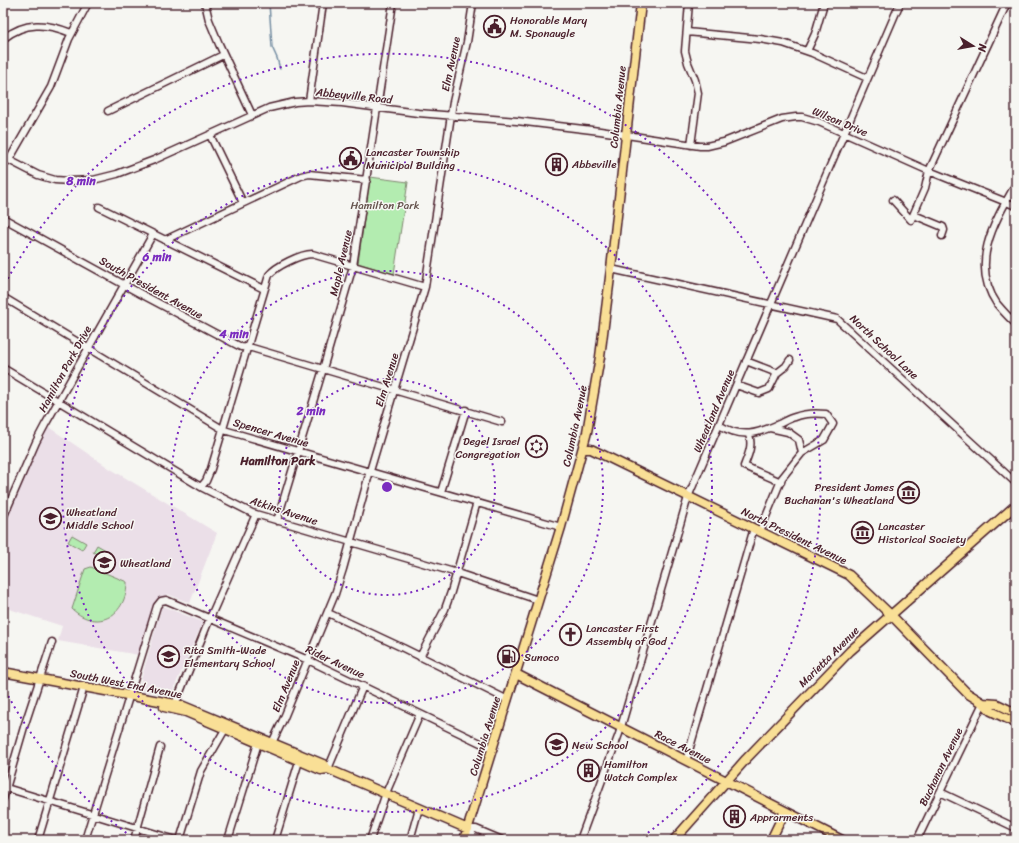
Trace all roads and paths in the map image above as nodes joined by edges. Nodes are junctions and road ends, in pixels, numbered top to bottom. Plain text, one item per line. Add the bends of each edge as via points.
1 (88, 3) edge
2 (205, 3) edge
3 (323, 3) edge
4 (393, 3) edge
5 (473, 3) edge
6 (641, 3) edge
7 (689, 3) edge
8 (824, 3) edge
9 (900, 3) edge
10 (1007, 3) edge
11 (686, 32) junction
12 (71, 33) junction
13 (3, 39) edge
14 (807, 51) junction
15 (223, 55) junction
16 (868, 78) junction
17 (309, 101) junction
18 (378, 108) junction
19 (108, 111) dead end
20 (252, 115) junction
21 (451, 116) junction
22 (210, 134) junction
23 (844, 134) junction
24 (627, 136) junction
25 (691, 145) junction
26 (6, 159) edge
27 (929, 171) junction
28 (367, 180) junction
29 (1016, 184) edge
30 (892, 200) dead end
31 (1005, 202) junction
32 (243, 203) junction
33 (1016, 206) edge
34 (99, 208) dead end
35 (914, 215) junction
36 (3, 218) edge
37 (153, 234) junction
38 (942, 236) dead end
39 (165, 240) junction
40 (353, 266) junction
41 (611, 269) junction
42 (125, 285) junction
43 (425, 287) junction
44 (264, 289) junction
45 (3, 297) edge
46 (771, 304) junction
47 (1016, 324) edge
48 (89, 348) junction
49 (247, 348) junction
50 (790, 360) dead end
51 (746, 361) junction
52 (3, 368) edge
53 (323, 369) junction
54 (777, 373) junction
55 (736, 385) junction
56 (394, 389) junction
57 (59, 402) junction
58 (466, 410) junction
59 (502, 422) dead end
60 (719, 425) junction
61 (769, 428) junction
62 (224, 430) junction
63 (749, 435) junction
64 (583, 449) junction
65 (298, 451) junction
66 (802, 453) junction
67 (370, 471) junction
68 (781, 482) junction
69 (1016, 483) edge
70 (201, 487) junction
71 (441, 492) junction
72 (688, 497) junction
73 (477, 502) junction
74 (1016, 505) edge
75 (256, 514) junction
76 (3, 518) edge
77 (277, 521) junction
78 (560, 527) junction
79 (757, 530) junction
80 (350, 542) junction
81 (457, 573) junction
82 (538, 600) junction
83 (328, 613) junction
84 (890, 614) junction
85 (210, 618) junction
86 (52, 642) dead end
87 (420, 657) junction
88 (308, 660) junction
89 (3, 672) edge
90 (516, 674) junction
91 (3, 678) edge
92 (39, 682) junction
93 (363, 686) junction
94 (84, 690) junction
95 (129, 698) junction
96 (508, 700) junction
97 (983, 703) junction
98 (174, 706) junction
99 (1016, 713) edge
100 (420, 714) junction
101 (1016, 723) edge
102 (226, 727) junction
103 (621, 728) junction
104 (258, 743) junction
105 (271, 745) junction
106 (160, 748) dead end
107 (493, 749) junction
108 (300, 758) junction
109 (686, 761) junction
110 (328, 769) junction
111 (726, 782) junction
112 (5, 788) edge
113 (940, 792) junction
114 (386, 793) junction
115 (3, 799) edge
116 (49, 802) junction
117 (419, 808) junction
118 (785, 811) junction
119 (93, 815) junction
120 (137, 828) junction
121 (1016, 828) edge
122 (468, 829) junction
123 (38, 840) edge
124 (86, 840) edge
125 (134, 840) edge
126 (176, 840) edge
127 (180, 840) edge
128 (228, 840) edge
129 (275, 840) edge
130 (370, 840) edge
131 (410, 840) edge
132 (464, 840) edge
133 (484, 840) edge
134 (502, 840) edge
135 (580, 840) edge
136 (674, 840) edge
137 (771, 840) edge
138 (841, 840) edge
139 (917, 840) edge

1 - 12 street
2 - 15 street
3 - 17 street
4 - 18 street, Maple Avenue
5 - 21 street, Elm Avenue
6 - 24 main road, Columbia Avenue
7 - 11 street
8 - 14 street
9 - 16 street, Wheatland Avenue
10 - 27 street
11 - 14 street via 760,39
11 - 25 street via 686,57 698,93
12 - 13 street via 53,26 37,25 21,29
12 - 26 street via 51,87
14 - 16 street
15 - 19 street
15 - 20 street
16 - 23 street, Wheatland Avenue
17 - 18 street, Abbeyville Road via 342,102
17 - 20 street, Abbeyville Road via 282,104
18 - 21 street, Abbeyville Road
18 - 28 street, Maple Avenue
20 - 22 street, Abbeyville Road
21 - 24 street, Abbeyville Road via 517,121
21 - 43 street, Elm Avenue
22 - 26 street, Abbeyville Road via 154,160 117,174 86,181 47,178
22 - 32 street
23 - 25 street, Wilson Drive via 819,122 796,117 778,121 714,145
23 - 27 street, Wilson Drive
23 - 46 street, Wheatland Avenue
24 - 25 street, Wilson Drive
24 - 41 main road, Columbia Avenue
27 - 31 street, Wilson Drive
27 - 35 street
28 - 32 street via 309,174
28 - 40 street, Maple Avenue
29 - 31 street
30 - 35 street via 911,220
31 - 33 street, Wilson Drive
31 - 47 street via 988,241 985,270 994,298
32 - 39 street
34 - 37 street
35 - 38 street via 943,227
36 - 42 street, South President Avenue
37 - 39 street
37 - 42 street, Hamilton Park Drive
39 - 44 street
40 - 43 street
40 - 44 street via 308,254 274,269
40 - 53 street, Maple Avenue
41 - 46 street, North School Lane
41 - 64 main road, Columbia Avenue via 596,385
42 - 48 street, Hamilton Park Drive
42 - 49 street, South President Avenue via 194,323
43 - 56 street, Elm Avenue
44 - 49 street
45 - 48 street, Spencer Avenue
46 - 51 street, Wheatland Avenue
46 - 69 street, North School Lane via 840,321
48 - 57 street, Hamilton Park Drive
48 - 62 street, Spencer Avenue
49 - 53 street, South President Avenue
49 - 62 street
50 - 54 street
51 - 54 street
51 - 55 street, Wheatland Avenue
52 - 57 street, Atkins Avenue
53 - 56 street, South President Avenue
53 - 65 street, Maple Avenue
54 - 55 street via 769,389 759,393
55 - 60 street, Wheatland Avenue
56 - 58 street, South President Avenue
56 - 67 street, Elm Avenue
57 - 70 street, Atkins Avenue
57 - 76 street, Hamilton Park Drive via 36,442
58 - 59 street, South President Avenue
58 - 71 street
60 - 63 street via 734,433
60 - 72 street, Wheatland Avenue
61 - 63 street
61 - 66 street via 788,432 798,440
61 - 66 street via 795,416 826,414 833,424 824,440
62 - 65 street, Spencer Avenue
62 - 70 street via 210,474
63 - 68 street via 750,450 744,466
64 - 72 main road, North President Avenue via 590,449
64 - 78 main road, Columbia Avenue
65 - 67 street, Spencer Avenue
65 - 77 street, Maple Avenue
66 - 68 street
67 - 71 street, Spencer Avenue
67 - 80 street, Elm Avenue
68 - 79 street
70 - 75 street, Atkins Avenue
71 - 73 street, Spencer Avenue
72 - 79 main road, North President Avenue
72 - 103 street, Wheatland Avenue
73 - 78 street, Spencer Avenue
73 - 81 street
74 - 84 main road, Marietta Avenue
75 - 77 street, Atkins Avenue
75 - 85 street
77 - 80 street, Atkins Avenue
78 - 82 main road, Columbia Avenue
79 - 84 main road, North President Avenue via 849,575
79 - 109 street
80 - 81 street, Atkins Avenue
80 - 83 street, Elm Avenue
81 - 82 street, Atkins Avenue
81 - 87 street via 445,609
82 - 90 main road, Columbia Avenue
83 - 87 street
83 - 88 street, Elm Avenue
84 - 97 main road, North President Avenue via 961,688
84 - 111 main road, Marietta Avenue via 831,670
85 - 88 street, Rider Avenue
85 - 95 street, Rider Avenue via 166,600 161,601 157,606
85 - 98 street
86 - 92 street
87 - 96 street
88 - 93 street, Rider Avenue
88 - 105 street, Elm Avenue
89 - 92 main road, South West End Avenue
90 - 96 main road, Columbia Avenue
90 - 103 main road, Race Avenue
91 - 92 main road, South West End Avenue
92 - 94 main road, South West End Avenue
92 - 112 street
93 - 100 street, Rider Avenue
93 - 110 street
94 - 95 main road, South West End Avenue
94 - 116 street
95 - 98 main road, South West End Avenue
95 - 119 street
96 - 107 main road, Columbia Avenue
97 - 99 main road, North President Avenue via 997,704
97 - 101 main road, North President Avenue via 991,711
97 - 113 street, Buchanan Avenue
98 - 102 main road, South West End Avenue via 188,707
100 - 107 street, Rider Avenue
100 - 114 street
102 - 104 main road, South West End Avenue
102 - 105 main road, South West End Avenue
102 - 127 street via 201,771
103 - 109 main road, Race Avenue
103 - 135 street, Wheatland Avenue
104 - 105 main road, South West End Avenue
104 - 128 street
105 - 108 main road, South West End Avenue
106 - 120 street
107 - 122 main road, Columbia Avenue
108 - 110 main road, South West End Avenue via 321,770
108 - 129 street
109 - 111 main road, Race Avenue
110 - 114 main road, South West End Avenue
111 - 118 main road, Race Avenue
111 - 136 main road, Marietta Avenue
112 - 115 street
112 - 116 street
113 - 121 street
113 - 139 street, Buchanan Avenue
114 - 117 main road, South West End Avenue
114 - 130 street
116 - 119 street
116 - 123 street
117 - 122 main road, South West End Avenue
117 - 131 street
118 - 137 main road
118 - 138 main road, Race Avenue
119 - 120 street
119 - 124 street
120 - 125 street
120 - 126 street
122 - 132 main road, Columbia Avenue
122 - 133 street via 474,836
122 - 134 street via 476,829

